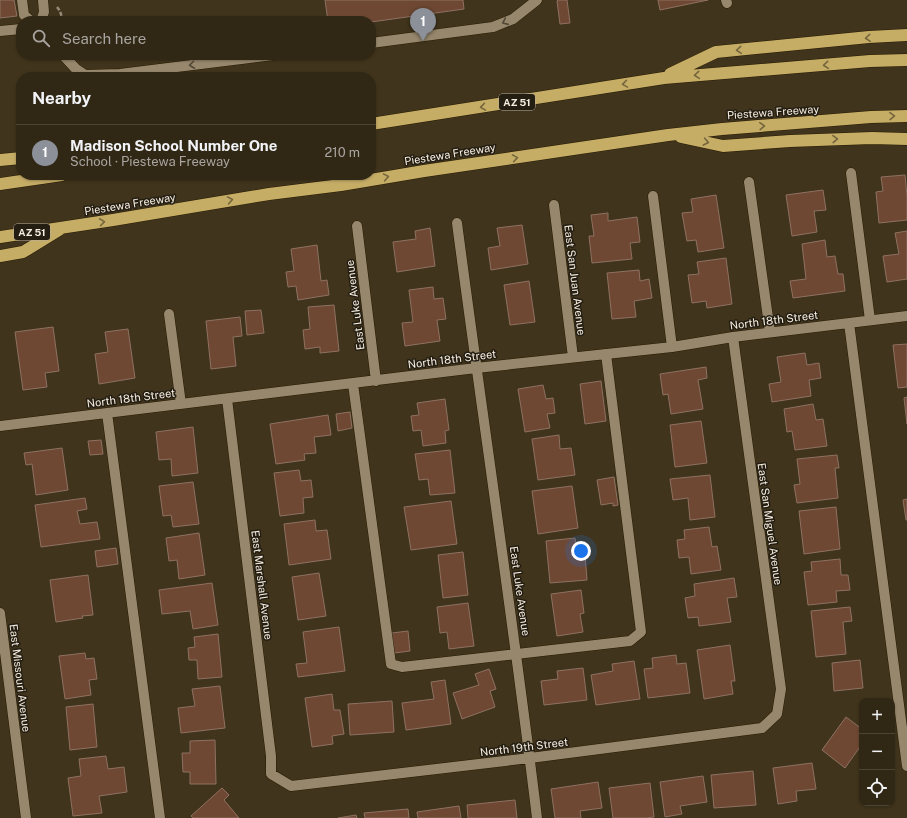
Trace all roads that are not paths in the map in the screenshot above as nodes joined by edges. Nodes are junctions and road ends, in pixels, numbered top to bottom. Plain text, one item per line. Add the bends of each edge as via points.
1 (22, 0) edge
2 (43, 0) edge
3 (537, 0) edge
4 (25, 16) edge
5 (43, 16) edge
6 (16, 29) edge
7 (0, 31) edge
8 (907, 35) edge
9 (376, 42) edge
10 (68, 60) edge
11 (233, 60) edge
12 (907, 60) edge
13 (80, 72) edge
14 (136, 72) edge
15 (664, 78) junction
16 (907, 116) edge
17 (376, 123) edge
18 (668, 135) junction
19 (907, 139) edge
20 (16, 158) edge
21 (0, 160) edge
22 (851, 173) dead end
23 (376, 179) edge
24 (28, 180) edge
25 (371, 180) edge
26 (749, 182) dead end
27 (0, 184) edge
28 (653, 196) dead end
29 (554, 205) dead end
30 (457, 223) dead end
31 (357, 226) dead end
32 (63, 228) junction
33 (0, 237) edge
34 (0, 256) edge
35 (170, 314) dead end
36 (907, 316) edge
37 (870, 320) junction
38 (849, 323) junction
39 (770, 332) junction
40 (733, 337) junction
41 (672, 347) junction
42 (606, 354) junction
43 (573, 357) junction
44 (476, 368) junction
45 (376, 381) junction
46 (353, 384) junction
47 (227, 399) junction
48 (181, 404) junction
49 (107, 412) junction
50 (0, 426) edge
51 (0, 613) edge
52 (517, 655) junction
53 (777, 714) joint
54 (530, 758) junction
55 (907, 766) edge
56 (271, 774) joint
57 (26, 818) edge
58 (160, 818) edge
59 (537, 818) edge

1 - 4 street
2 - 5 street
3 -> 9 street via 513,18 493,27
6 - 7 street
8 -> 15 highway via 716,52
13 -> 10 street
11 -> 14 street
12 -> 15 highway, AZ 51
15 -> 17 highway, AZ 51
18 -> 16 highway, Piestewa Freeway / AZ 51
18 -> 19 highway via 723,146 790,141
23 -> 18 highway, Piestewa Freeway / AZ 51
20 - 21 highway
22 - 37 street
24 - 27 highway
32 -> 25 highway, Piestewa Freeway / AZ 51
26 - 39 street
28 - 41 street
29 - 43 street, East San Juan Avenue
30 - 44 street, East Luke Avenue
31 - 45 street, East Luke Avenue
32 - 33 highway, Piestewa Freeway / AZ 51
32 - 34 highway via 23,252
35 - 48 street
36 - 37 street, North 18th Street
37 - 38 street, North 18th Street
38 - 39 street, North 18th Street
38 - 55 street
39 - 40 street, North 18th Street
40 - 41 street, North 18th Street
40 - 53 street, East San Miguel Avenue via 781,689
41 - 42 street, North 18th Street
42 - 43 street, North 18th Street
42 - 52 street via 641,632 630,641
43 - 44 street, North 18th Street
44 - 45 street, North 18th Street
44 - 52 street, East Luke Avenue
45 - 46 street, North 18th Street
46 - 47 street, North 18th Street
46 - 52 street via 391,664 402,667
47 - 48 street, North 18th Street
47 - 56 street, East Marshall Avenue via 271,756
48 - 49 street, North 18th Street
49 - 50 street, North 18th Street
49 - 58 street
51 - 57 street, East Missouri Avenue
52 - 54 street, East Luke Avenue
53 - 54 street, North 19th Street via 762,728
54 - 56 street, North 19th Street via 292,786
54 - 59 street, East Luke Avenue

